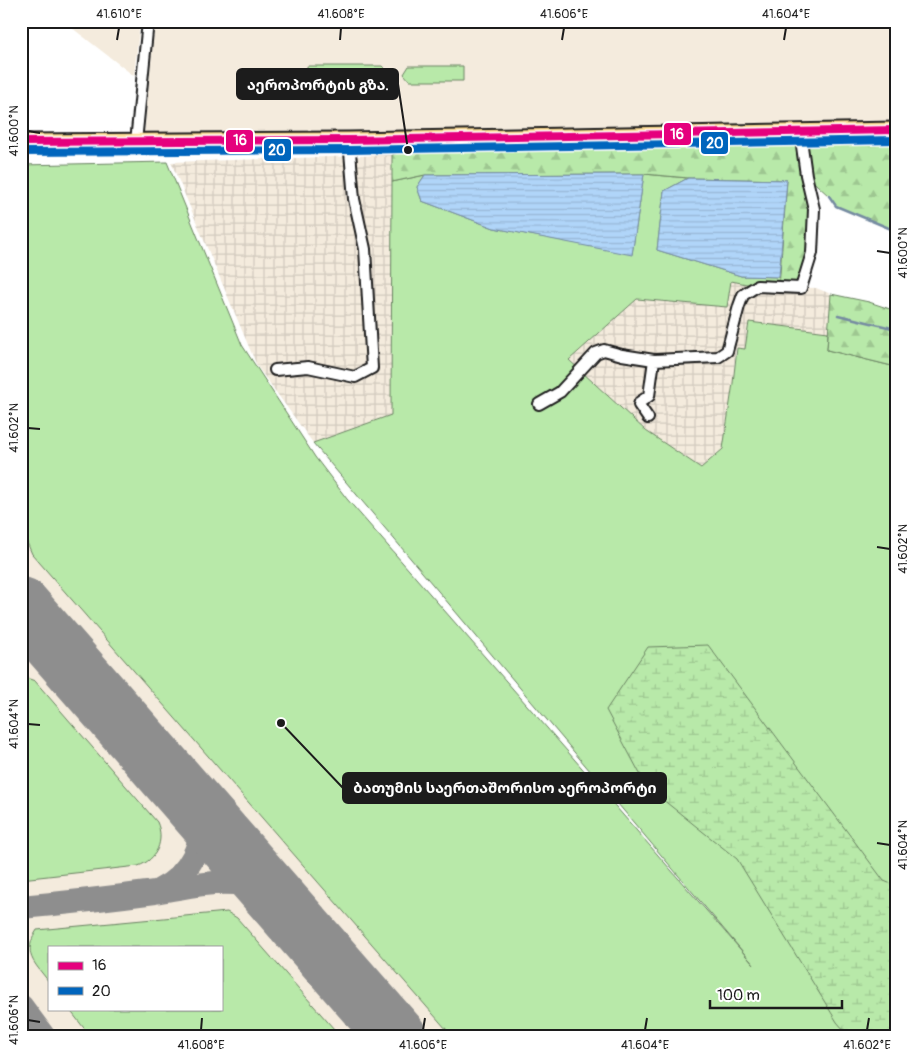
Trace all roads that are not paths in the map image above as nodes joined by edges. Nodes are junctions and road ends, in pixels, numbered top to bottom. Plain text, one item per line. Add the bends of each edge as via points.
1 (148, 21) edge
2 (896, 130) edge
3 (800, 132) junction
4 (349, 140) junction
5 (21, 142) edge
6 (136, 142) junction
7 (654, 360) junction
8 (275, 370) dead end
9 (539, 404) dead end
10 (648, 418) dead end

1 - 6 street
2 - 3 highway
3 - 4 highway
3 - 7 street via 814,209 812,253 801,288 756,286 743,295 727,351 718,357
4 - 6 highway
4 - 8 street via 354,199 365,249 372,368 356,376 308,368
5 - 6 highway
7 - 9 street via 604,350 596,353 560,392
7 - 10 street via 650,396 639,405

